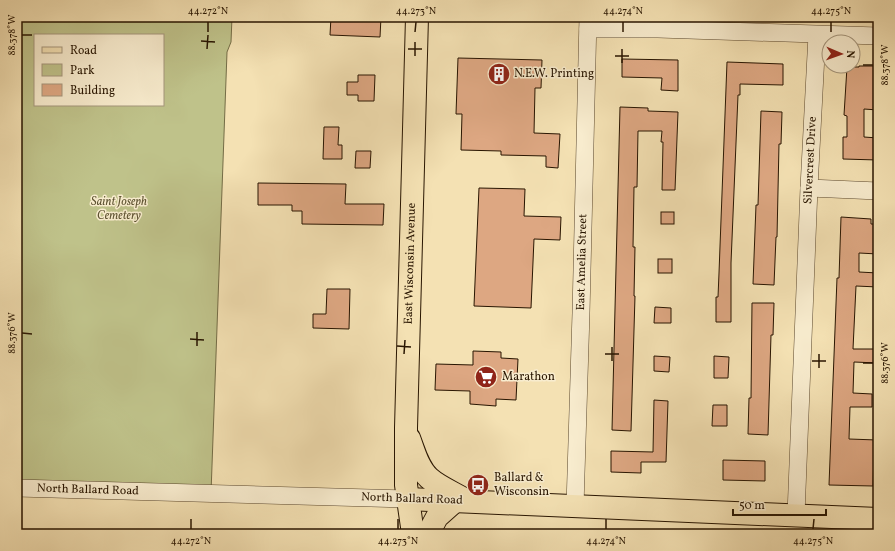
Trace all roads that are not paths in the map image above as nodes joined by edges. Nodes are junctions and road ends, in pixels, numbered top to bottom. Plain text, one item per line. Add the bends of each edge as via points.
1 (417, 17) edge
2 (588, 23) edge
3 (817, 35) junction
4 (878, 36) edge
5 (809, 188) junction
6 (878, 191) edge
7 (406, 428) junction
8 (17, 488) edge
9 (407, 499) junction
10 (462, 501) junction
11 (575, 506) junction
12 (796, 516) junction
13 (878, 519) edge
14 (413, 534) edge
15 (428, 534) edge

1 - 7 main road, East Wisconsin Avenue
2 - 3 street via 658,29
2 - 11 street, East Amelia Street
3 - 4 street
3 - 5 street, Silvercrest Drive
5 - 6 street
5 - 12 street, Silvercrest Drive
7 - 9 main road, East Wisconsin Avenue
7 - 10 main road via 418,461 428,477
8 - 9 street, North Ballard Road
9 - 10 main road, North Ballard Road
9 - 14 main road, East Wisconsin Avenue
10 - 11 main road, North Ballard Road
10 - 15 main road via 437,517
11 - 12 main road, North Ballard Road
12 - 13 main road, North Ballard Road

